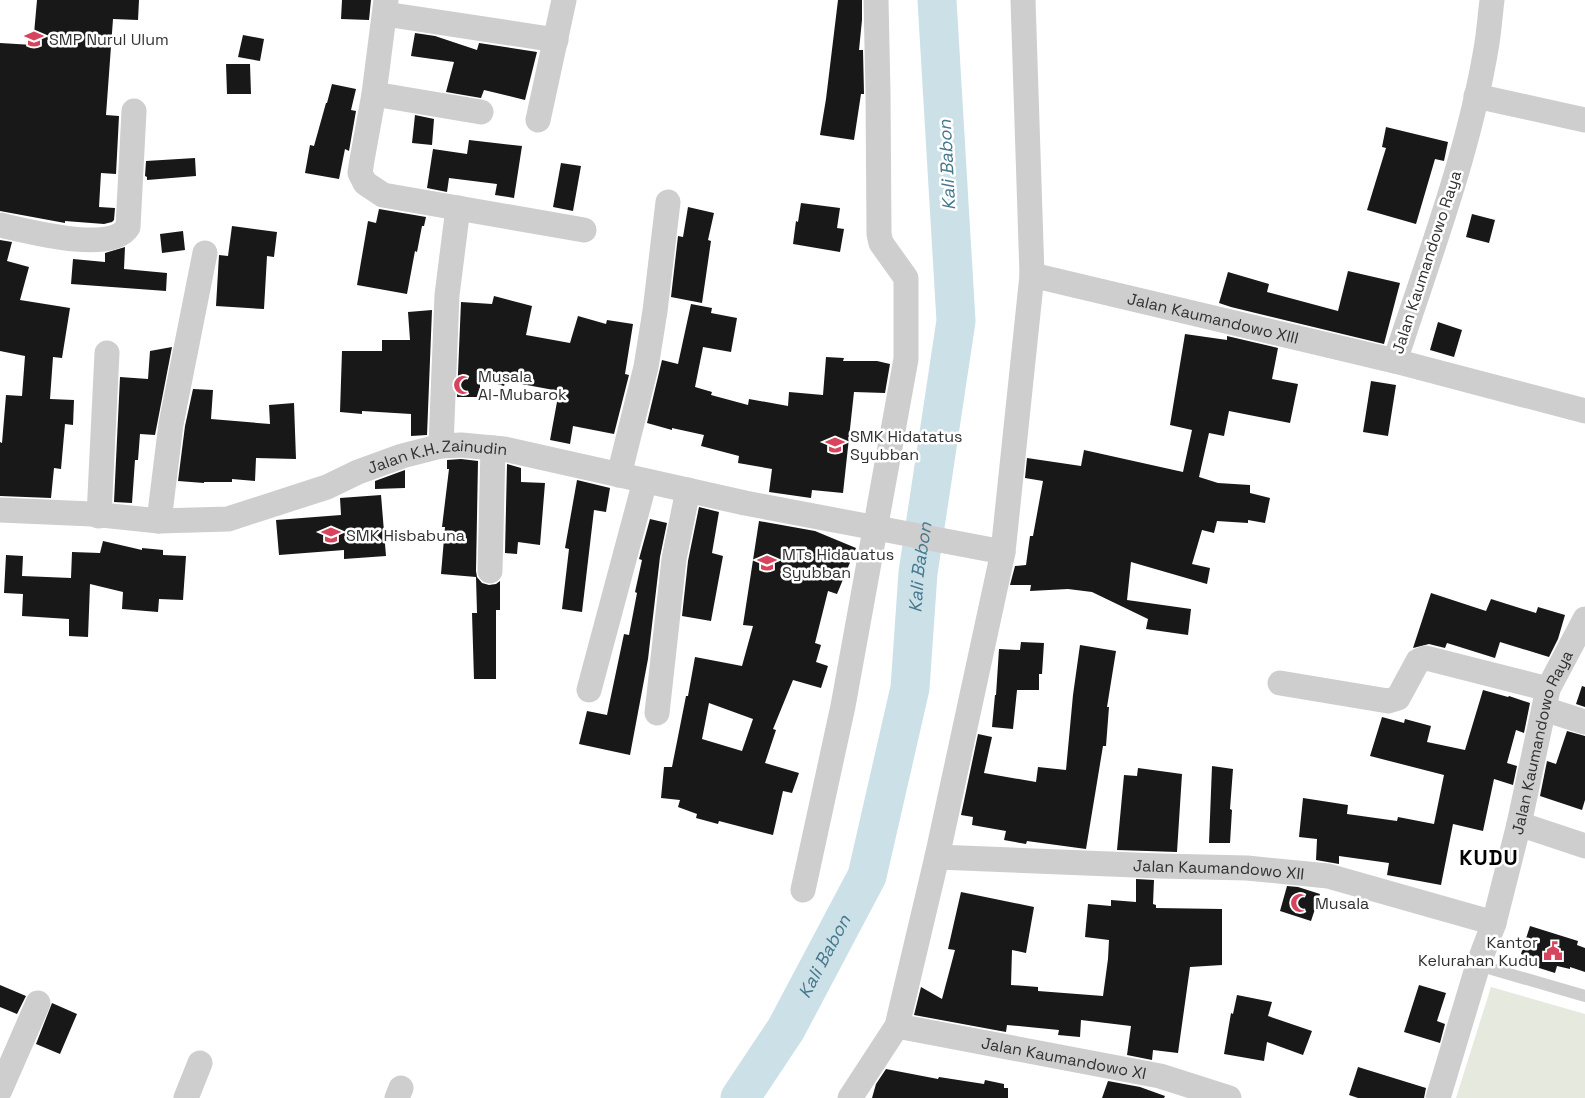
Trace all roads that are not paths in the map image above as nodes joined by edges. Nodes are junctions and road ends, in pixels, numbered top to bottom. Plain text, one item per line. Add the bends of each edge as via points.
1 (564, 0) edge
2 (876, 0) edge
3 (1023, 0) edge
4 (1492, 0) edge
5 (386, 7) edge
6 (556, 40) junction
7 (374, 94) junction
8 (1476, 96) junction
9 (134, 111) dead end
10 (481, 112) dead end
11 (538, 120) dead end
12 (1585, 120) edge
13 (668, 202) dead end
14 (458, 208) junction
15 (0, 225) edge
16 (584, 230) dead end
17 (204, 253) dead end
18 (1032, 275) junction
19 (107, 353) dead end
20 (1395, 361) junction
21 (1585, 411) edge
22 (441, 446) junction
23 (493, 448) junction
24 (619, 475) junction
25 (646, 481) junction
26 (688, 490) junction
27 (0, 510) edge
28 (99, 516) junction
29 (159, 521) junction
30 (875, 528) junction
31 (1000, 551) junction
32 (490, 571) dead end
33 (1585, 618) edge
34 (1280, 683) dead end
35 (589, 690) dead end
36 (1546, 699) junction
37 (657, 713) dead end
38 (1585, 722) edge
39 (1519, 824) junction
40 (1585, 846) edge
41 (938, 857) junction
42 (803, 890) dead end
43 (1494, 922) junction
44 (1478, 965) junction
45 (1585, 996) edge
46 (38, 1003) dead end
47 (897, 1026) junction
48 (200, 1063) dead end
49 (0, 1090) edge
50 (186, 1098) edge
51 (850, 1098) edge
52 (1229, 1098) edge
53 (1438, 1098) edge

1 - 6 street
2 - 30 street via 879,234 881,243 906,278 907,302 906,359
3 - 18 street
4 - 8 street, Jalan Kaumandowo Raya
5 - 6 street
5 - 7 street
6 - 11 street
7 - 10 street
7 - 14 street via 360,173 365,183 383,195
8 - 12 street
8 - 20 street, Jalan Kaumandowo Raya via 1450,195
9 - 15 street via 129,217 124,233 118,237 61,239
13 - 24 street via 646,367
14 - 16 street
14 - 22 street via 446,295
17 - 29 street via 171,424
18 - 20 street, Jalan Kaumandowo XIII
18 - 31 street
19 - 28 street
20 - 21 street, Jalan Kaumandowo Raya
22 - 23 street, Jalan K.H. Zainudin
22 - 29 street, Jalan K.H. Zainudin via 402,456 327,487 228,519
23 - 24 street, Jalan K.H. Zainudin
23 - 32 street
24 - 25 street, Jalan K.H. Zainudin
25 - 26 street, Jalan K.H. Zainudin
25 - 35 street
26 - 30 street, Jalan K.H. Zainudin
26 - 37 street via 674,559
27 - 28 street, Jalan K.H. Zainudin
28 - 29 street, Jalan K.H. Zainudin
30 - 31 street, Jalan K.H. Zainudin
30 - 42 street via 843,706
31 - 41 street
33 - 36 street, Jalan Kaumandowo Raya
34 - 36 street via 1388,701 1398,698 1418,661 1426,658
36 - 38 street
36 - 39 street, Jalan Kaumandowo Raya
39 - 40 street
39 - 43 street, Jalan Kaumandowo Raya
41 - 43 street, Jalan Kaumandowo XII via 1247,868 1328,876
41 - 47 street
43 - 44 street, Jalan Kaumandowo Raya
44 - 45 lane
44 - 53 street, Jalan Kaumandowo Raya
46 - 49 street
47 - 51 street
47 - 52 street, Jalan Kaumandowo XI via 1160,1076
48 - 50 street

